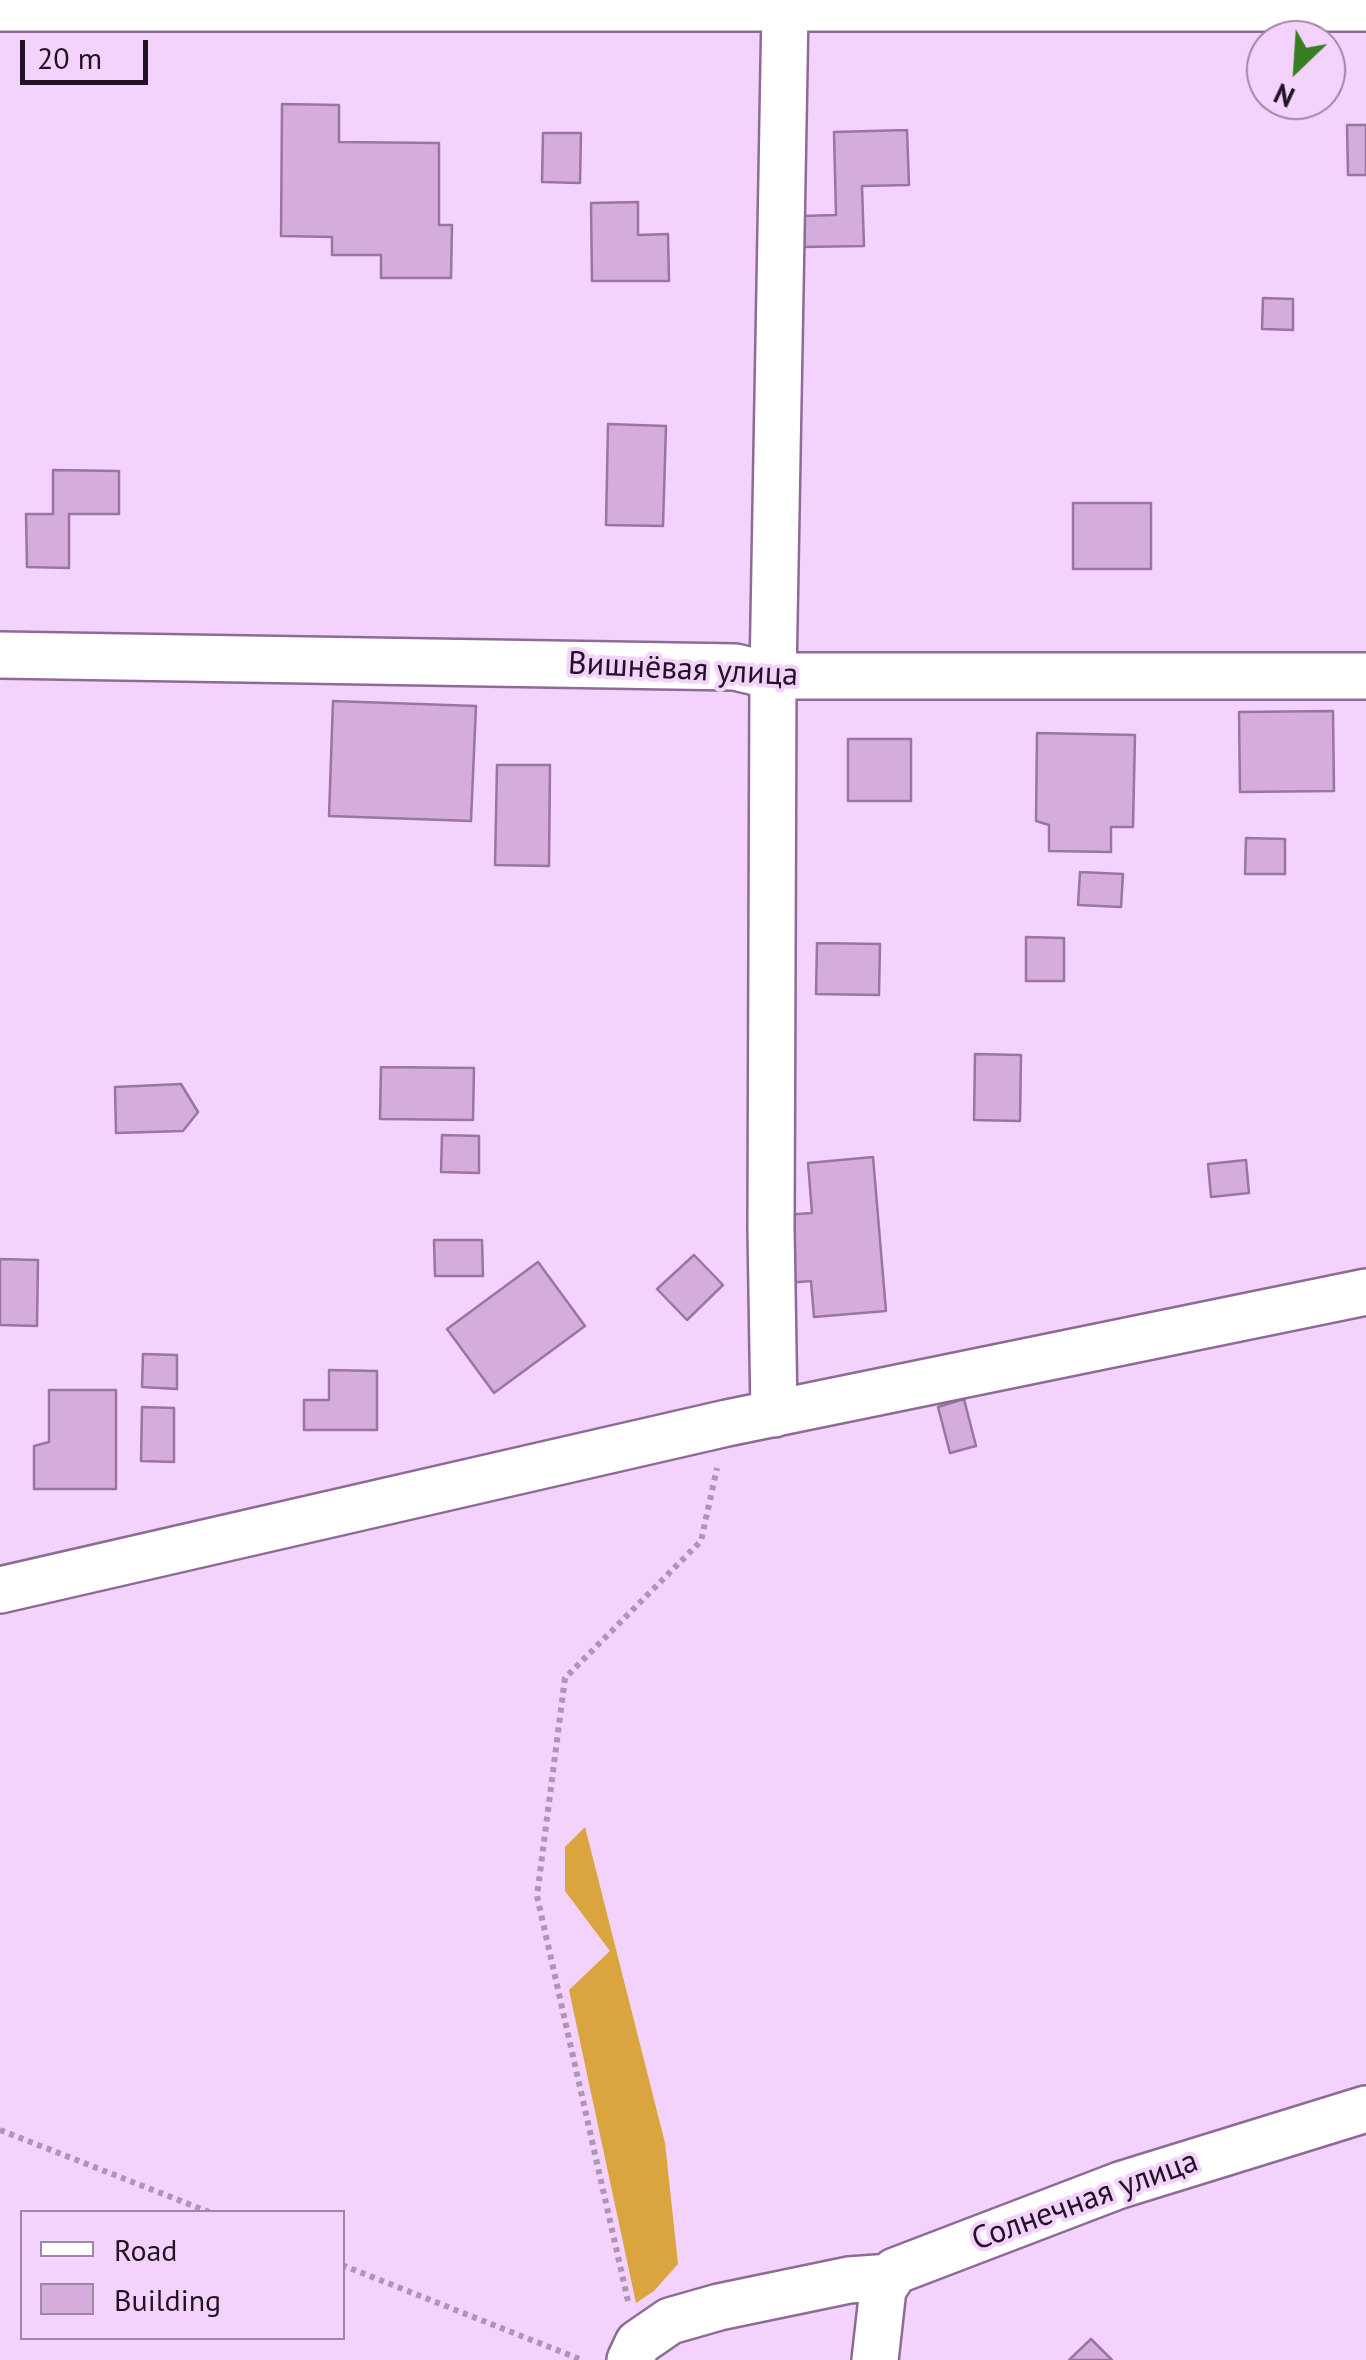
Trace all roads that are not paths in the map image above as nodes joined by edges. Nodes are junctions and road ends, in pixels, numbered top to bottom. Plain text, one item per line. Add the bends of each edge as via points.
1 (0, 8) edge
2 (1366, 8) edge
3 (785, 10) junction
4 (0, 655) edge
5 (774, 676) junction
6 (1366, 676) edge
7 (1366, 1292) edge
8 (774, 1414) junction
9 (0, 1590) edge
10 (1366, 2109) edge
11 (891, 2277) junction
12 (634, 2352) edge
13 (875, 2360) edge

1 - 3 street
2 - 3 street
3 - 5 street
4 - 5 street, Вишнёвая улица via 736,666
5 - 6 street, Вишнёвая улица
5 - 8 street
7 - 8 street
8 - 9 street
10 - 11 street, Солнечная улица via 1120,2185
11 - 12 street via 718,2306 670,2321
11 - 13 street via 883,2289

